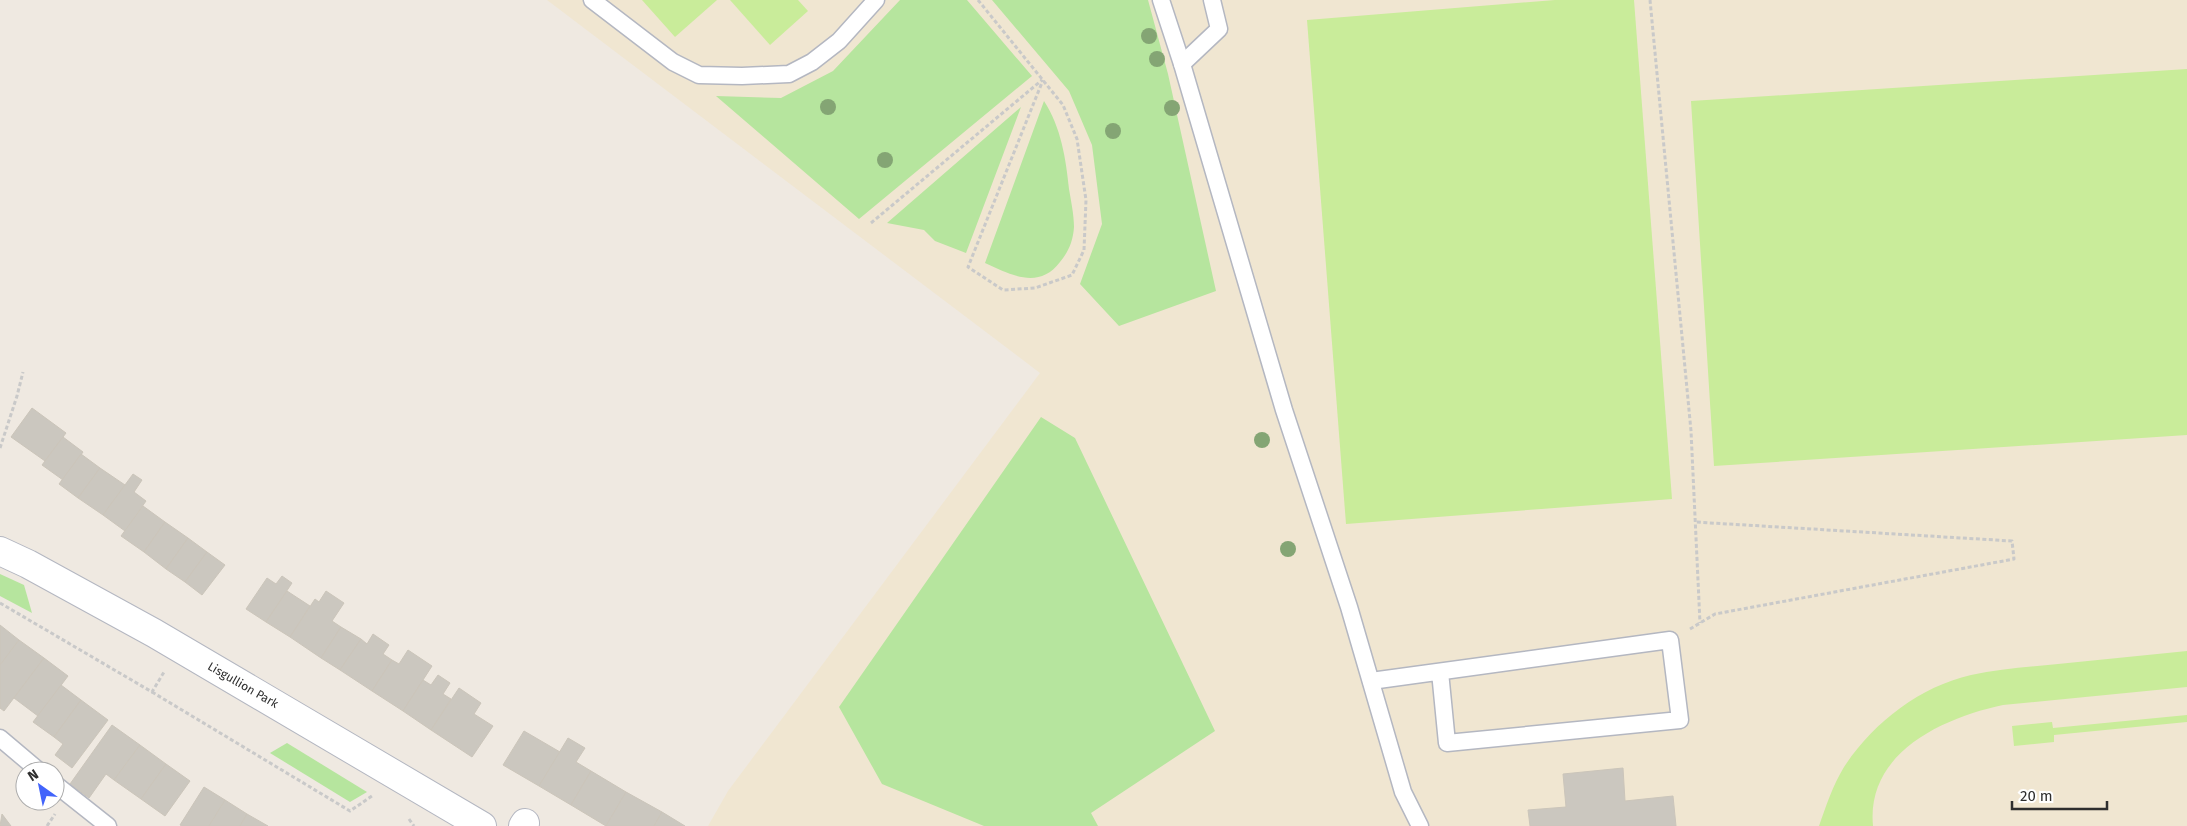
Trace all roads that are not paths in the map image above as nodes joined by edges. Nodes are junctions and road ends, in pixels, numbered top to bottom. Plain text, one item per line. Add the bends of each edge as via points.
1 (592, 0) edge
2 (876, 0) edge
3 (1161, 0) edge
4 (1212, 0) edge
5 (1182, 64) junction
6 (0, 551) edge
7 (1440, 672) junction
8 (1371, 681) junction
9 (0, 738) edge
10 (27, 761) edge
11 (65, 792) edge
12 (108, 826) edge
13 (482, 826) edge
14 (1420, 826) edge

1 - 2 lane via 673,62 699,75 742,76 789,74 812,62 839,42
3 - 5 lane
4 - 5 lane via 1219,29
5 - 8 lane via 1284,410
6 - 13 street, Lisgullion Park via 154,633
7 - 7 lane via 1670,640 1680,720 1448,743
7 - 8 lane
8 - 14 lane via 1404,792
9 - 10 lane
11 - 12 lane

